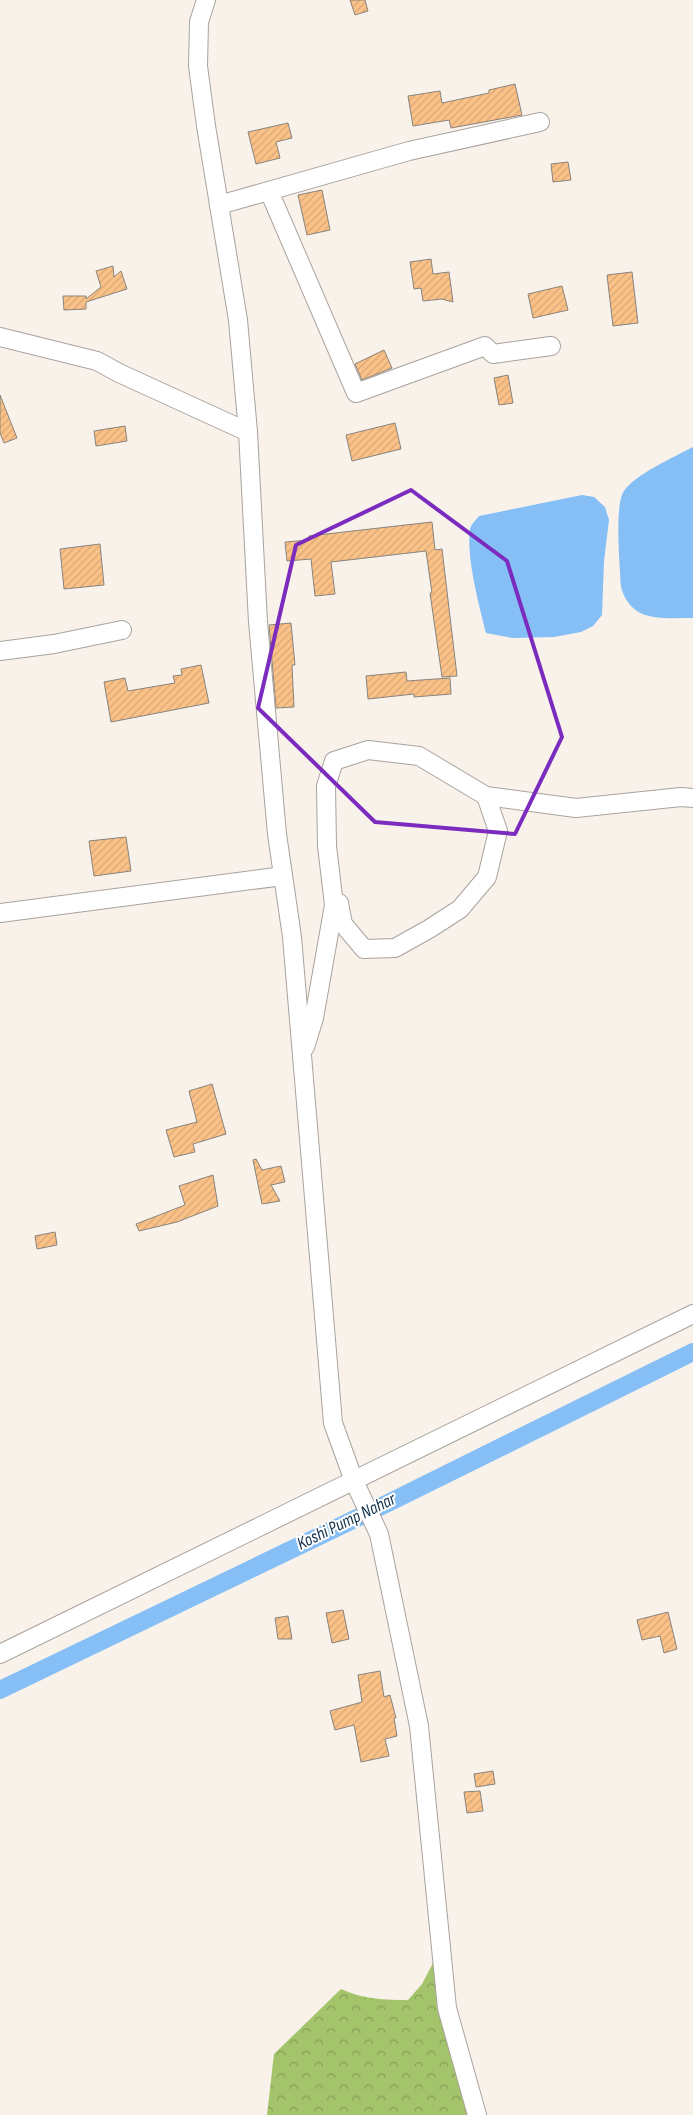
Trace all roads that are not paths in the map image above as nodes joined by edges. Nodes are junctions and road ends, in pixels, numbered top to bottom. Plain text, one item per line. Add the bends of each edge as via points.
1 (206, 0) edge
2 (540, 122) dead end
3 (268, 190) junction
4 (219, 205) junction
5 (0, 337) edge
6 (551, 346) dead end
7 (248, 432) junction
8 (122, 630) dead end
9 (0, 650) edge
10 (486, 796) junction
11 (693, 798) edge
12 (328, 846) junction
13 (283, 876) junction
14 (0, 913) edge
15 (302, 1057) junction
16 (693, 1314) edge
17 (354, 1481) junction
18 (0, 1654) edge
19 (477, 2115) edge

1 - 4 street via 199,22 198,66
2 - 3 street via 408,151
3 - 4 street
3 - 6 street via 356,393 485,346 493,354
4 - 7 street via 238,320
5 - 7 street via 96,361
7 - 13 street via 258,622
8 - 9 street via 54,644
10 - 11 street via 576,808
10 - 12 street via 419,756 368,750 334,762 326,786
10 - 12 street via 498,831 487,877 460,909 395,948 364,948 343,924
12 - 15 street via 334,904 314,1018
13 - 14 street
13 - 15 street via 292,937
15 - 17 street via 333,1423
16 - 17 street
17 - 18 street
17 - 19 street via 379,1534 420,1726 447,2008

